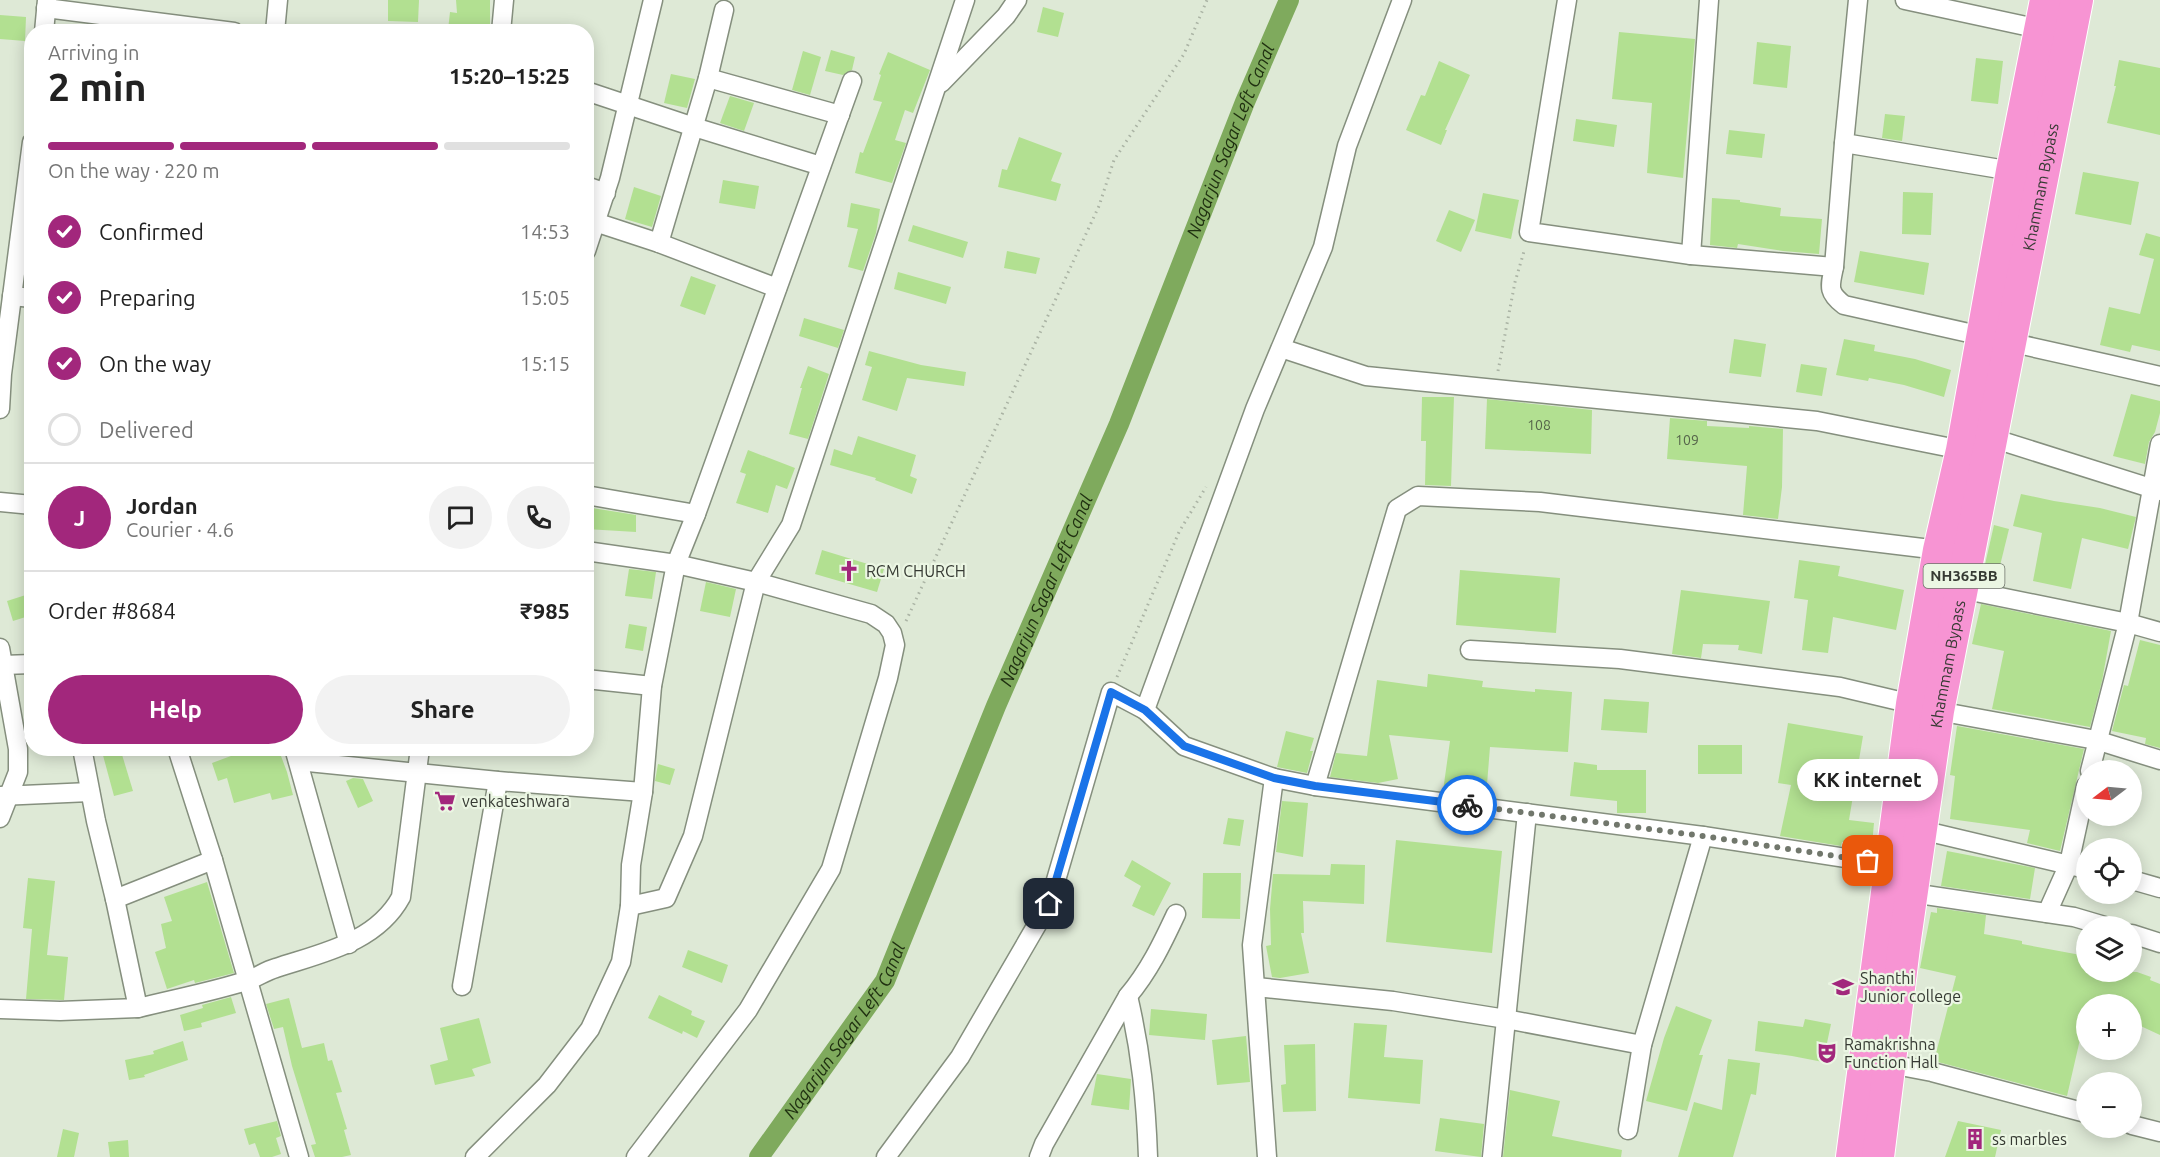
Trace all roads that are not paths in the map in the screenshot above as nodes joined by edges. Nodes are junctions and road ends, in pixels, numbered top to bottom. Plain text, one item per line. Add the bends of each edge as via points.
1 (278, 0) edge
2 (504, 0) edge
3 (653, 0) edge
4 (965, 0) edge
5 (1017, 0) edge
6 (1402, 0) edge
7 (1567, 0) edge
8 (1709, 0) edge
9 (1858, 0) edge
10 (1905, 0) edge
11 (2077, 0) edge
12 (46, 4) edge
13 (724, 10) dead end
14 (2043, 14) edge
15 (45, 24) edge
16 (180, 24) edge
17 (275, 24) edge
18 (502, 24) edge
19 (708, 78) junction
20 (852, 81) dead end
21 (937, 87) junction
22 (594, 94) edge
23 (628, 106) junction
24 (840, 115) junction
25 (694, 127) junction
26 (1844, 143) junction
27 (821, 166) junction
28 (2012, 171) junction
29 (594, 189) edge
30 (606, 193) junction
31 (24, 204) edge
32 (595, 222) junction
33 (594, 225) edge
34 (659, 243) junction
35 (1691, 255) junction
36 (1834, 267) junction
37 (777, 288) junction
38 (12, 296) junction
39 (24, 297) edge
40 (1996, 339) junction
41 (1281, 348) junction
42 (2160, 376) edge
43 (0, 409) edge
44 (1992, 438) junction
45 (2160, 444) edge
46 (1962, 450) junction
47 (2156, 490) edge
48 (594, 496) edge
49 (0, 502) edge
50 (24, 504) edge
51 (696, 514) junction
52 (1939, 550) junction
53 (594, 552) edge
54 (675, 564) junction
55 (756, 582) junction
56 (1961, 589) junction
57 (2128, 622) junction
58 (2160, 632) edge
59 (1470, 650) dead end
60 (1, 655) edge
61 (24, 662) edge
62 (594, 680) edge
63 (652, 686) junction
64 (1925, 708) junction
65 (1145, 710) junction
66 (2096, 740) junction
67 (83, 756) edge
68 (180, 756) edge
69 (296, 756) edge
70 (304, 756) edge
71 (419, 756) edge
72 (2092, 760) edge
73 (2160, 760) edge
74 (417, 771) junction
75 (1274, 778) junction
76 (498, 781) junction
77 (1315, 786) junction
78 (90, 792) junction
79 (643, 792) junction
80 (5, 796) edge
81 (1527, 813) junction
82 (0, 818) edge
83 (1921, 830) junction
84 (1703, 836) junction
85 (213, 860) junction
86 (2076, 866) edge
87 (2076, 869) edge
88 (1906, 876) junction
89 (2142, 883) edge
90 (2160, 888) edge
91 (116, 899) junction
92 (630, 906) junction
93 (2047, 913) junction
94 (1176, 914) dead end
95 (2076, 918) edge
96 (2142, 937) edge
97 (2160, 943) edge
98 (349, 944) junction
99 (248, 981) junction
100 (462, 986) dead end
101 (1256, 987) junction
102 (1128, 996) junction
103 (138, 1008) junction
104 (0, 1009) edge
105 (1506, 1019) junction
106 (1642, 1045) junction
107 (1890, 1064) junction
108 (2076, 1110) edge
109 (2142, 1128) edge
110 (1628, 1130) dead end
111 (2160, 1132) edge
112 (299, 1157) edge
113 (475, 1157) edge
114 (636, 1157) edge
115 (886, 1157) edge
116 (1039, 1157) edge
117 (1148, 1157) edge
118 (1267, 1157) edge
119 (1492, 1157) edge
120 (1852, 1157) edge
121 (1878, 1157) edge

1 - 17 street
2 - 18 street
3 - 23 street
4 - 21 street
5 - 21 street
6 - 41 street via 1347,146 1323,247
7 - 35 street via 1529,232
8 - 35 street
9 - 26 street
10 - 14 street
11 - 40 highway, Khammam Bypass / NH365BB
12 - 15 street
12 - 16 street
13 - 19 street
14 - 28 highway, Khammam Bypass / NH365BB
19 - 24 street
19 - 25 street
20 - 24 street
21 - 55 street via 791,525
22 - 23 street
23 - 25 street
23 - 30 street
24 - 27 street
25 - 27 street
25 - 34 street
26 - 28 street
26 - 36 street
27 - 37 street
28 - 40 highway, Khammam Bypass / NH365BB
29 - 30 street
30 - 32 street
31 - 38 street
32 - 33 street
32 - 34 street
34 - 37 street
35 - 36 street
36 - 40 street via 1830,287 1844,305
37 - 51 street
38 - 39 street
38 - 43 street
40 - 42 street
40 - 44 highway, Khammam Bypass / NH365BB
40 - 46 highway, Khammam Bypass / NH365BB
41 - 46 street via 1366,376 1817,421
41 - 65 street
44 - 47 street
44 - 56 highway, Khammam Bypass / NH365BB
45 - 47 street
46 - 52 highway, Khammam Bypass / NH365BB
47 - 57 street
48 - 51 street
49 - 50 street
51 - 54 street
52 - 64 highway, Khammam Bypass / NH365BB
52 - 77 street via 1540,502 1418,496 1397,508
53 - 54 street
54 - 55 street
54 - 63 street
55 - 92 street via 693,836 666,898
55 - 114 street via 871,614 886,624 895,645 831,868 748,1011
56 - 57 street
56 - 64 highway, Khammam Bypass / NH365BB
57 - 58 street
57 - 66 street
59 - 64 street via 1620,659 1840,687
60 - 61 street
60 - 80 street via 18,749 18,772
62 - 63 street
63 - 79 street
64 - 66 street
64 - 83 highway, Khammam Bypass / NH365BB
64 - 88 highway, Khammam Bypass / NH365BB via 1897,807
65 - 75 street via 1184,746
65 - 115 street via 1111,692 1049,904 960,1057
66 - 72 street
66 - 73 street
67 - 78 street
68 - 85 street
69 - 98 street
70 - 74 street
71 - 74 street
74 - 76 street
74 - 98 street via 401,897 375,928
75 - 77 street
75 - 101 street via 1252,945
76 - 79 street
76 - 100 street
77 - 81 street
78 - 80 street
78 - 91 street
79 - 92 street
80 - 82 street
81 - 84 street
81 - 105 street
83 - 86 street
83 - 88 highway, Khammam Bypass / NH365BB
84 - 88 street
84 - 106 street
85 - 91 street
85 - 99 street
87 - 93 street
88 - 93 street
88 - 107 highway, Khammam Bypass / NH365BB
88 - 120 highway, Khammam Bypass / NH365BB via 1880,935
89 - 90 street
91 - 103 street
92 - 113 street via 621,962 590,1029 547,1085
93 - 95 street
94 - 102 street via 1145,975
96 - 97 street
98 - 99 street via 272,969
99 - 103 street
99 - 112 street
101 - 105 street via 1393,1000
101 - 118 street
102 - 116 street
102 - 117 street via 1140,1048
103 - 104 street
105 - 106 street
105 - 119 street
106 - 110 street
107 - 108 street
107 - 121 highway, Khammam Bypass / NH365BB
109 - 111 street

